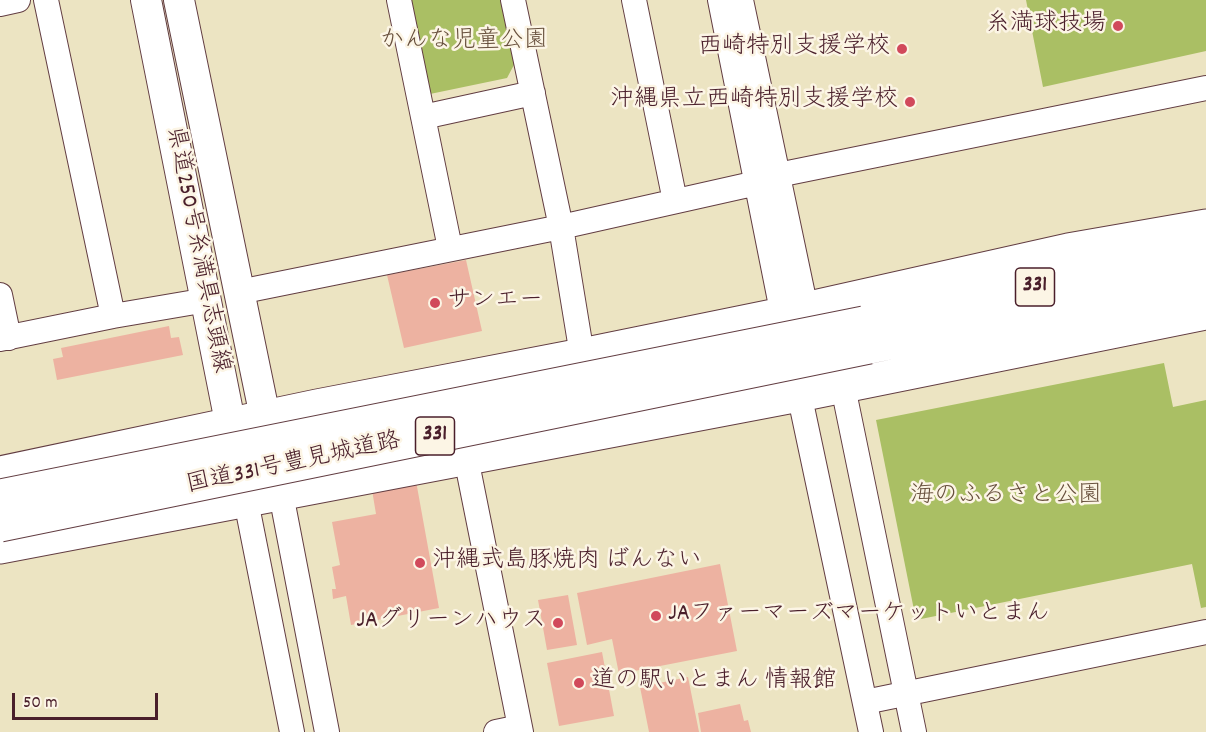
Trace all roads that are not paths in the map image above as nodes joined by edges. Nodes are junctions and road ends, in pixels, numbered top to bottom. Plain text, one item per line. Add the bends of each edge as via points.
1 (18, 0) edge
2 (46, 0) edge
3 (146, 0) edge
4 (179, 0) edge
5 (399, 0) edge
6 (513, 0) edge
7 (634, 0) edge
8 (720, 0) edge
9 (741, 0) edge
10 (0, 4) edge
11 (1206, 88) edge
12 (533, 93) junction
13 (423, 117) junction
14 (767, 179) junction
15 (675, 201) junction
16 (1206, 216) edge
17 (561, 226) junction
18 (1206, 226) edge
19 (450, 248) junction
20 (1068, 250) junction
21 (1206, 250) edge
22 (1206, 281) edge
23 (239, 292) junction
24 (0, 295) edge
25 (207, 300) junction
26 (794, 311) junction
27 (1206, 313) edge
28 (113, 316) junction
29 (866, 335) junction
30 (4, 338) edge
31 (582, 355) junction
32 (843, 387) junction
33 (799, 395) junction
34 (265, 418) junction
35 (231, 425) junction
36 (466, 458) junction
37 (0, 473) edge
38 (281, 494) junction
39 (0, 496) edge
40 (246, 501) junction
41 (0, 525) edge
42 (0, 547) edge
43 (1206, 632) edge
44 (906, 693) junction
45 (865, 702) junction
46 (512, 730) edge
47 (292, 732) edge
48 (327, 732) edge
49 (871, 732) edge
50 (914, 732) edge

1 - 10 street
2 - 28 street
3 - 25 main road, 県道250号糸満具志頭線
4 - 23 main road, 県道250号糸満具志頭線
5 - 13 street
6 - 12 street
7 - 15 street
8 - 14 street
9 - 14 street
11 - 14 street
12 - 13 street
12 - 17 street
13 - 19 street
14 - 15 street
14 - 26 street
15 - 17 street
16 - 20 highway, 331
17 - 19 street
17 - 31 street
18 - 20 highway
19 - 23 street
20 - 26 highway
21 - 29 highway, 331
22 - 29 highway, 331
23 - 34 main road, 県道250号糸満具志頭線
24 - 30 street
25 - 28 street
25 - 35 main road, 県道250号糸満具志頭線
26 - 31 highway, 331
26 - 32 street
26 - 33 street
27 - 32 highway
28 - 30 street
29 - 39 highway, 国道331号豊見城道路 / 331, bridge
29 - 41 highway, 国道331号豊見城道路 / 331, bridge
31 - 34 highway, 331
32 - 33 highway
32 - 44 street
33 - 36 highway, 331
33 - 45 street
34 - 35 highway, 331
34 - 38 main road, 県道250号糸満具志頭線
35 - 37 highway, 331
35 - 40 main road, 県道250号糸満具志頭線
36 - 38 highway, 331
36 - 46 street
38 - 40 highway, 331
38 - 48 street
40 - 42 highway, 331
40 - 47 street
43 - 44 street
44 - 45 street
44 - 50 street
45 - 49 street

